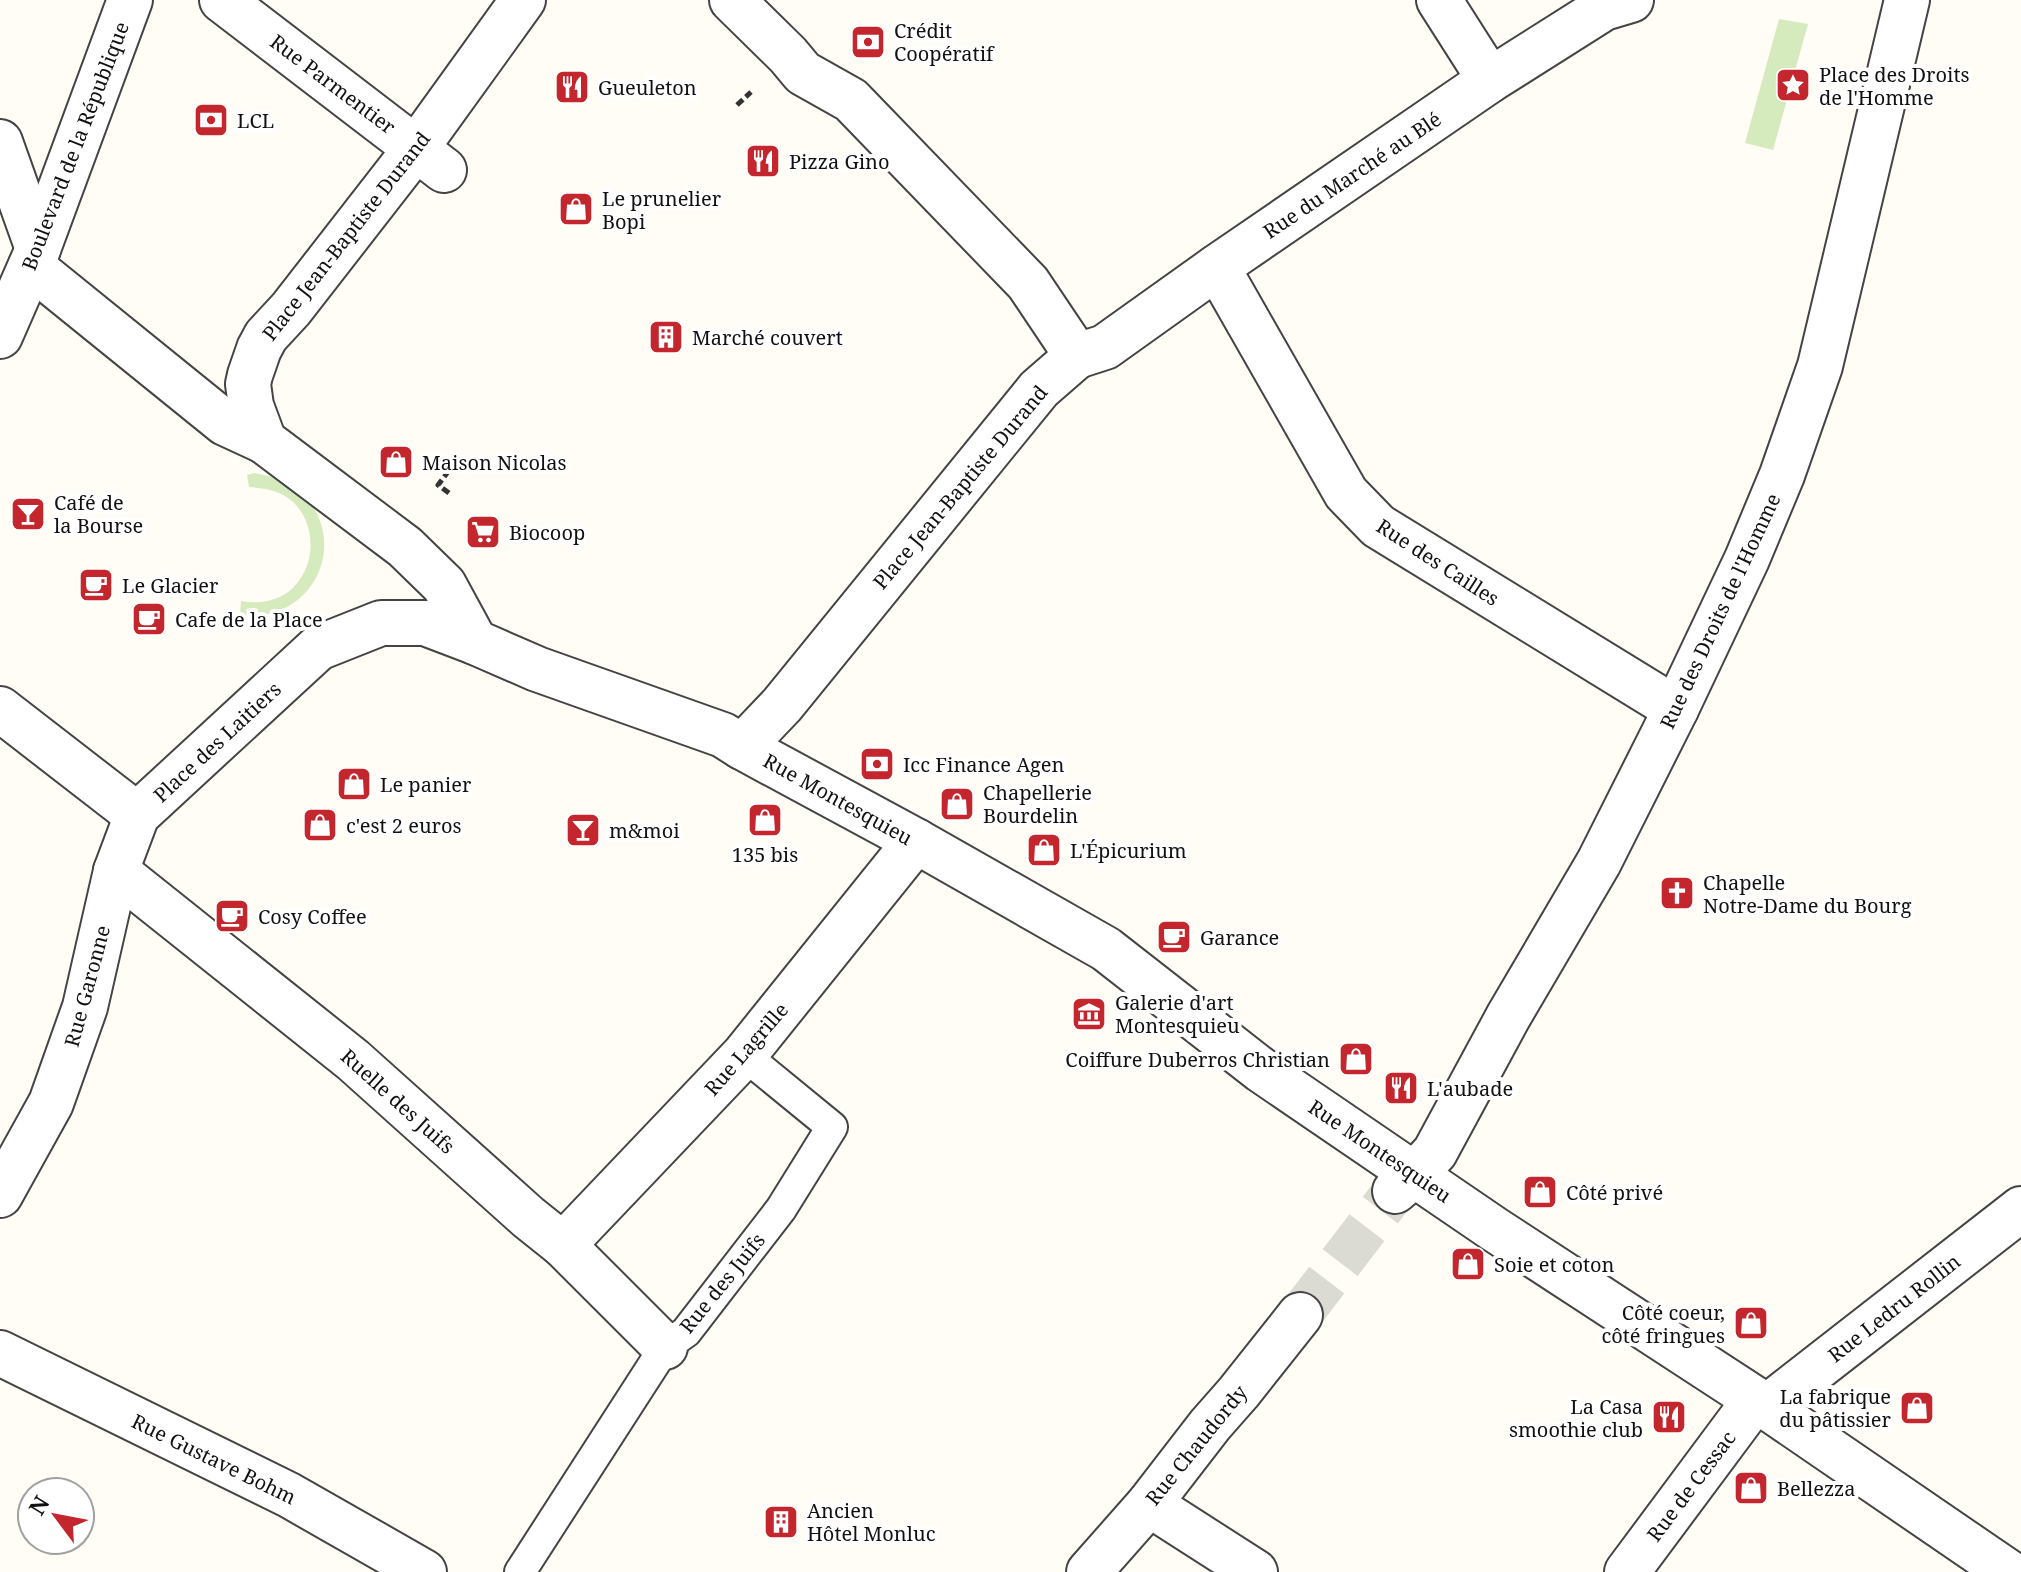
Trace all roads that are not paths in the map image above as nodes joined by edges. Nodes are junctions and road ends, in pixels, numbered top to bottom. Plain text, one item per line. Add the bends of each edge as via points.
1 (130, 0) edge
2 (222, 0) edge
3 (523, 0) edge
4 (732, 0) edge
5 (1439, 0) edge
6 (1631, 0) edge
7 (1907, 0) edge
8 (1490, 80) junction
9 (0, 142) edge
10 (430, 158) junction
11 (34, 257) junction
12 (1217, 267) junction
13 (0, 336) edge
14 (1077, 356) junction
15 (264, 441) junction
16 (475, 642) junction
17 (0, 709) edge
18 (1676, 709) junction
19 (742, 747) junction
20 (137, 815) junction
21 (916, 841) junction
22 (116, 871) junction
23 (744, 1055) junction
24 (1405, 1182) junction
25 (0, 1195) edge
26 (2021, 1209) edge
27 (563, 1245) junction
28 (1300, 1315) tunnel mouth
29 (665, 1347) junction
30 (0, 1353) edge
31 (1761, 1403) junction
32 (1149, 1504) junction
33 (424, 1572) edge
34 (520, 1572) edge
35 (1089, 1572) edge
36 (1255, 1572) edge
37 (1627, 1572) edge
38 (2008, 1572) edge

1 - 11 street, Boulevard de la République
2 - 10 street, Rue Parmentier
3 - 10 street, Place Jean-Baptiste Durand
4 - 14 street via 803,73 851,100 1028,283
5 - 8 street
6 - 8 street, Rue du Marché au Blé via 1604,8
7 - 18 street, Rue des Droits de l'Homme via 1820,366 1777,489
8 - 12 street, Rue du Marché au Blé
9 - 11 street
10 - 15 street, Place Jean-Baptiste Durand via 266,336 248,384
11 - 13 street, Boulevard de la République
11 - 15 street via 202,406
12 - 14 street, Rue du Marché au Blé via 1105,347
12 - 18 street, Rue des Cailles via 1346,493 1378,526
14 - 19 street, Place Jean-Baptiste Durand via 1039,389
15 - 16 street via 405,547 444,585
16 - 19 street via 723,735
16 - 20 street, Place des Laitiers via 425,623 381,623 318,648
17 - 20 street, Place des Laitiers
18 - 24 street, Rue des Droits de l'Homme via 1599,862 1435,1152
19 - 21 street, Rue Montesquieu
20 - 22 street, Rue Garonne
21 - 23 street, Rue Lagrille
21 - 24 street, Rue Montesquieu via 1106,949
22 - 25 street, Rue Garonne via 81,1021 51,1103
22 - 27 street, Ruelle des Juifs via 353,1060
23 - 27 street, Rue Lagrille
23 - 29 lane, Rue des Juifs via 832,1127 781,1209 686,1332
24 - 31 street, Rue Montesquieu via 1494,1229
26 - 31 street, Rue Ledru Rollin
27 - 29 street, Ruelle des Juifs
28 - 32 street, Rue Chaudordy
29 - 34 lane, Rue des Juifs
30 - 33 street, Rue Gustave Bohm via 289,1495
31 - 37 street, Rue de Cessac
31 - 38 street, Rue Montesquieu
32 - 35 street, Rue Chaudordy
32 - 36 street

